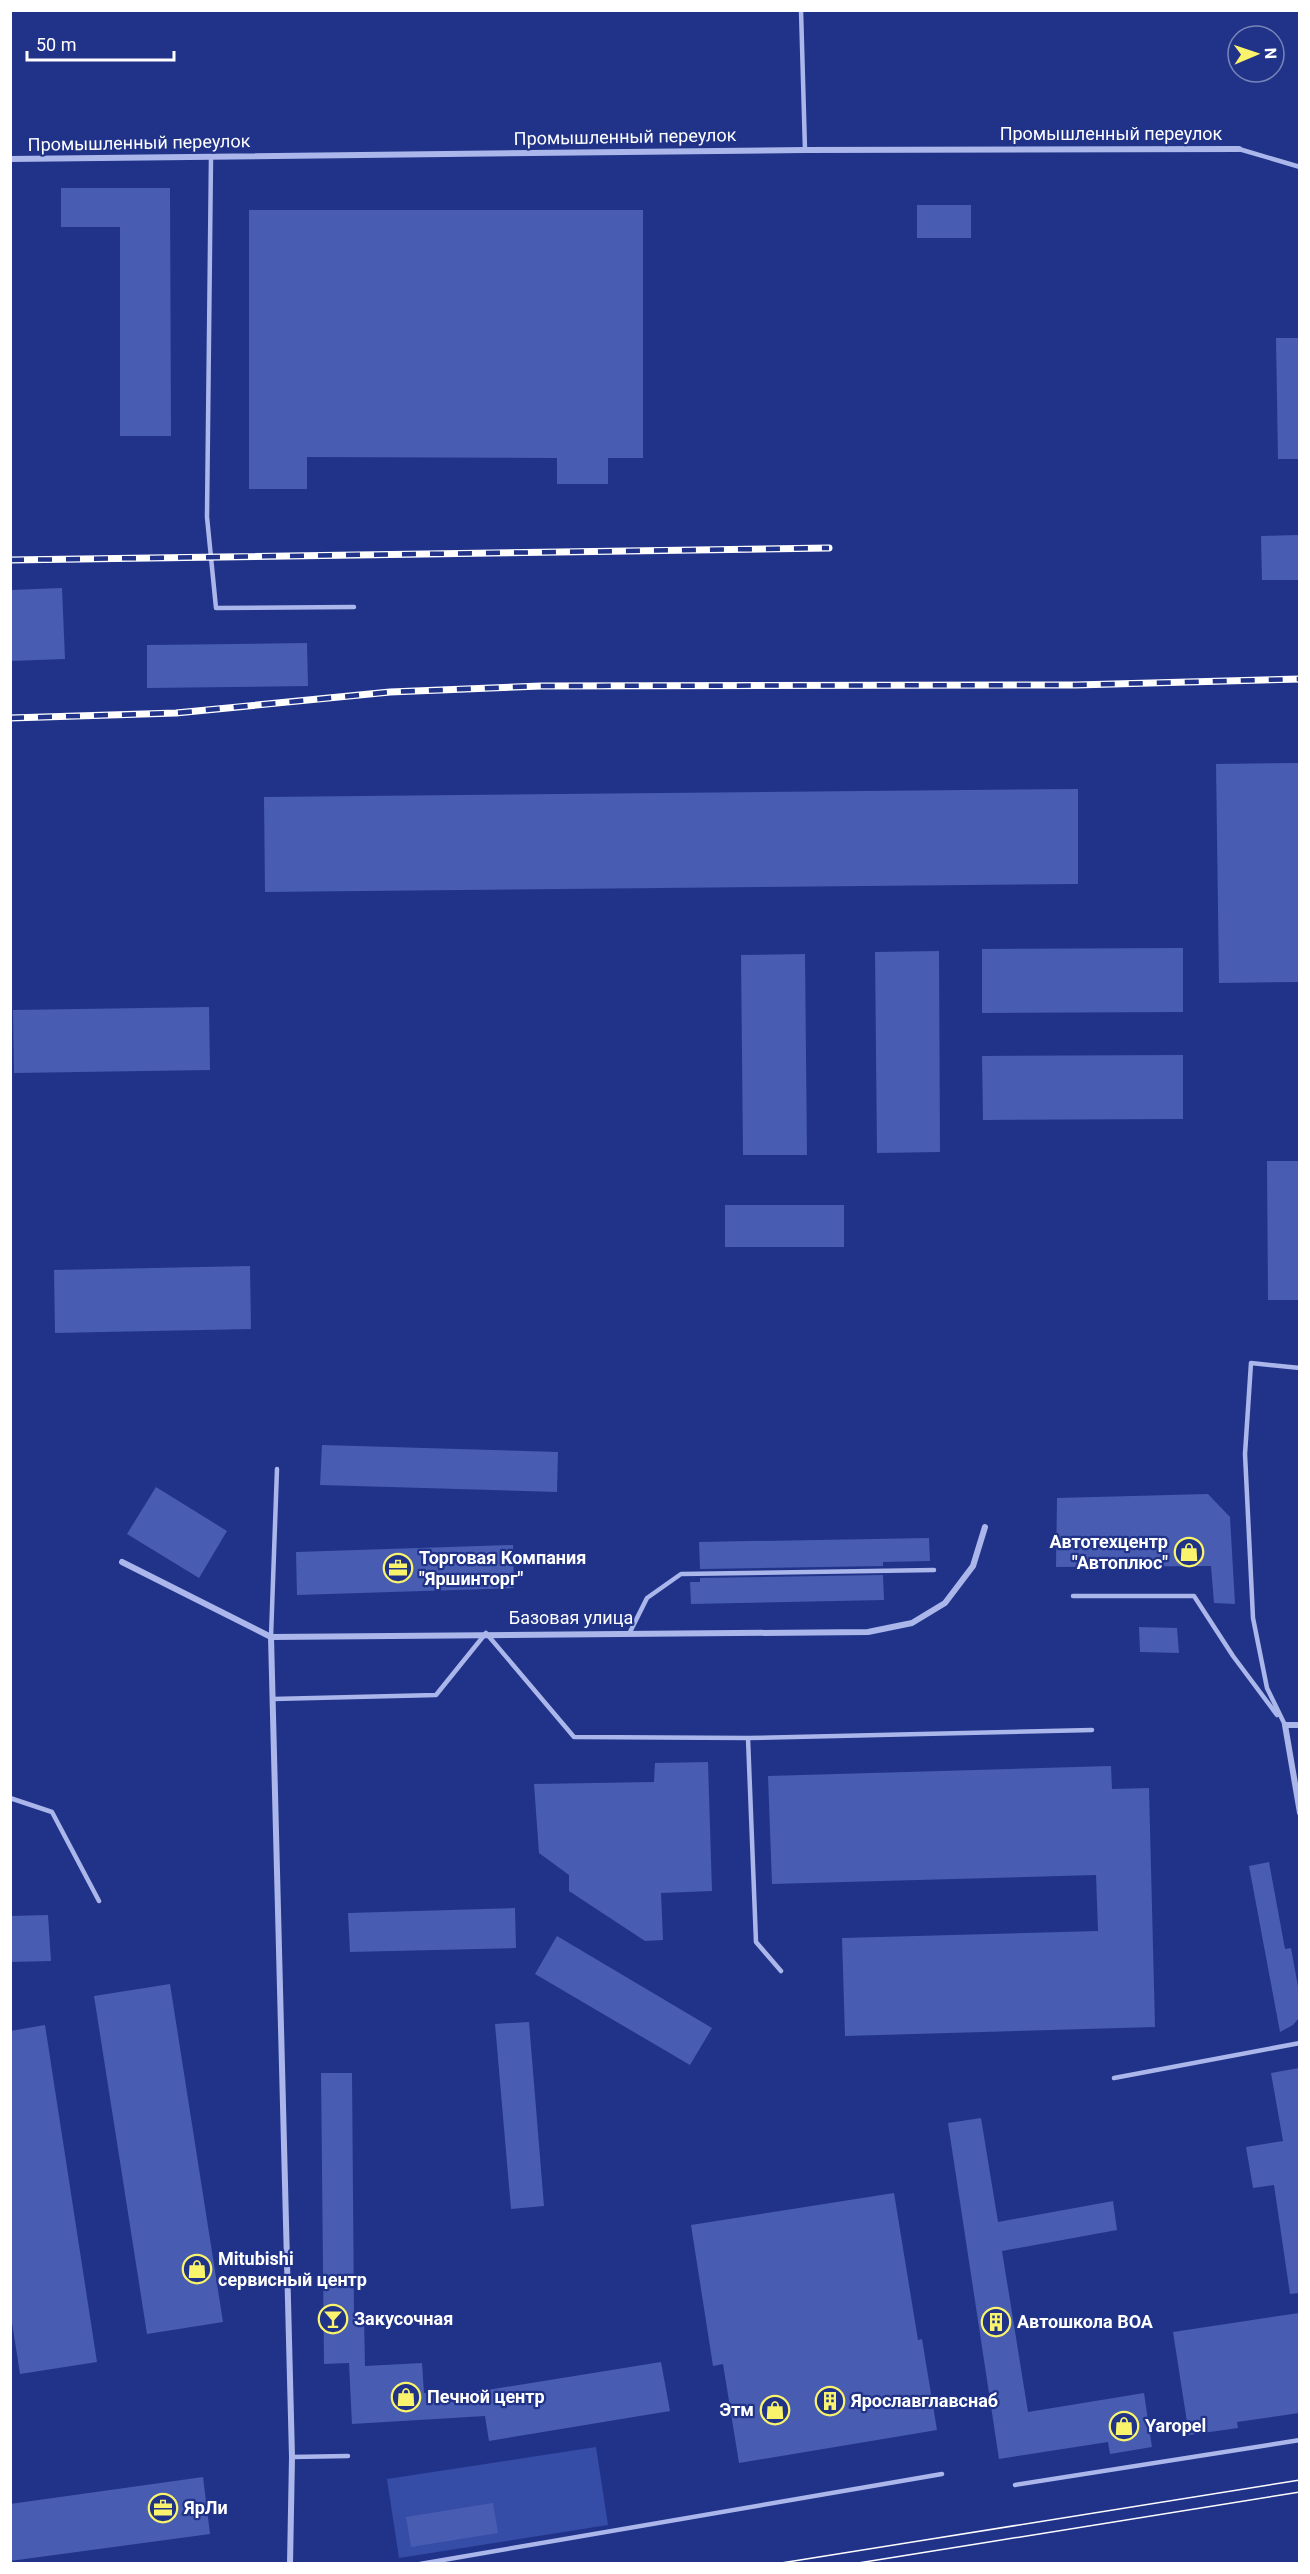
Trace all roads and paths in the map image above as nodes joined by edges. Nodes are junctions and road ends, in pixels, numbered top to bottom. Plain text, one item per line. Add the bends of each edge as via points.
1 (801, 10) edge
2 (1239, 149) joint
3 (805, 150) junction
4 (211, 157) junction
5 (10, 159) edge
6 (1299, 167) edge
7 (354, 607) dead end
8 (1299, 1368) edge
9 (276, 1469) dead end
10 (985, 1527) dead end
11 (122, 1562) dead end
12 (934, 1570) dead end
13 (1073, 1596) dead end
14 (630, 1632) junction
15 (486, 1634) junction
16 (271, 1637) junction
17 (273, 1699) junction
18 (1284, 1725) junction
19 (1299, 1725) edge
20 (1092, 1730) dead end
21 (748, 1738) junction
22 (10, 1798) edge
23 (1299, 1813) edge
24 (99, 1901) dead end
25 (782, 1971) dead end
26 (1299, 2043) edge
27 (1114, 2078) dead end
28 (1299, 2440) edge
29 (348, 2456) dead end
30 (292, 2457) junction
31 (942, 2475) dead end
32 (1016, 2485) dead end
33 (290, 2564) edge
34 (420, 2564) edge

1 - 3 lane
2 - 3 street, Промышленный переулок
2 - 6 lane
3 - 4 street, Промышленный переулок
4 - 5 street, Промышленный переулок
4 - 7 lane via 207,517 216,608
8 - 18 lane via 1251,1363 1245,1454 1253,1618 1267,1688
9 - 16 lane
10 - 14 street, Базовая улица via 973,1566 945,1603 912,1623 868,1632
11 - 16 street, Базовая улица
12 - 14 lane via 681,1574 647,1598
13 - 18 lane via 1194,1596
14 - 15 street, Базовая улица
15 - 16 street, Базовая улица
15 - 17 lane via 436,1695
15 - 21 lane via 574,1737
16 - 17 street
17 - 30 street
18 - 19 street
18 - 23 street
20 - 21 lane
21 - 25 lane via 756,1942
22 - 24 lane via 52,1812
26 - 27 lane
28 - 32 lane
29 - 30 lane
30 - 33 street
31 - 34 lane

